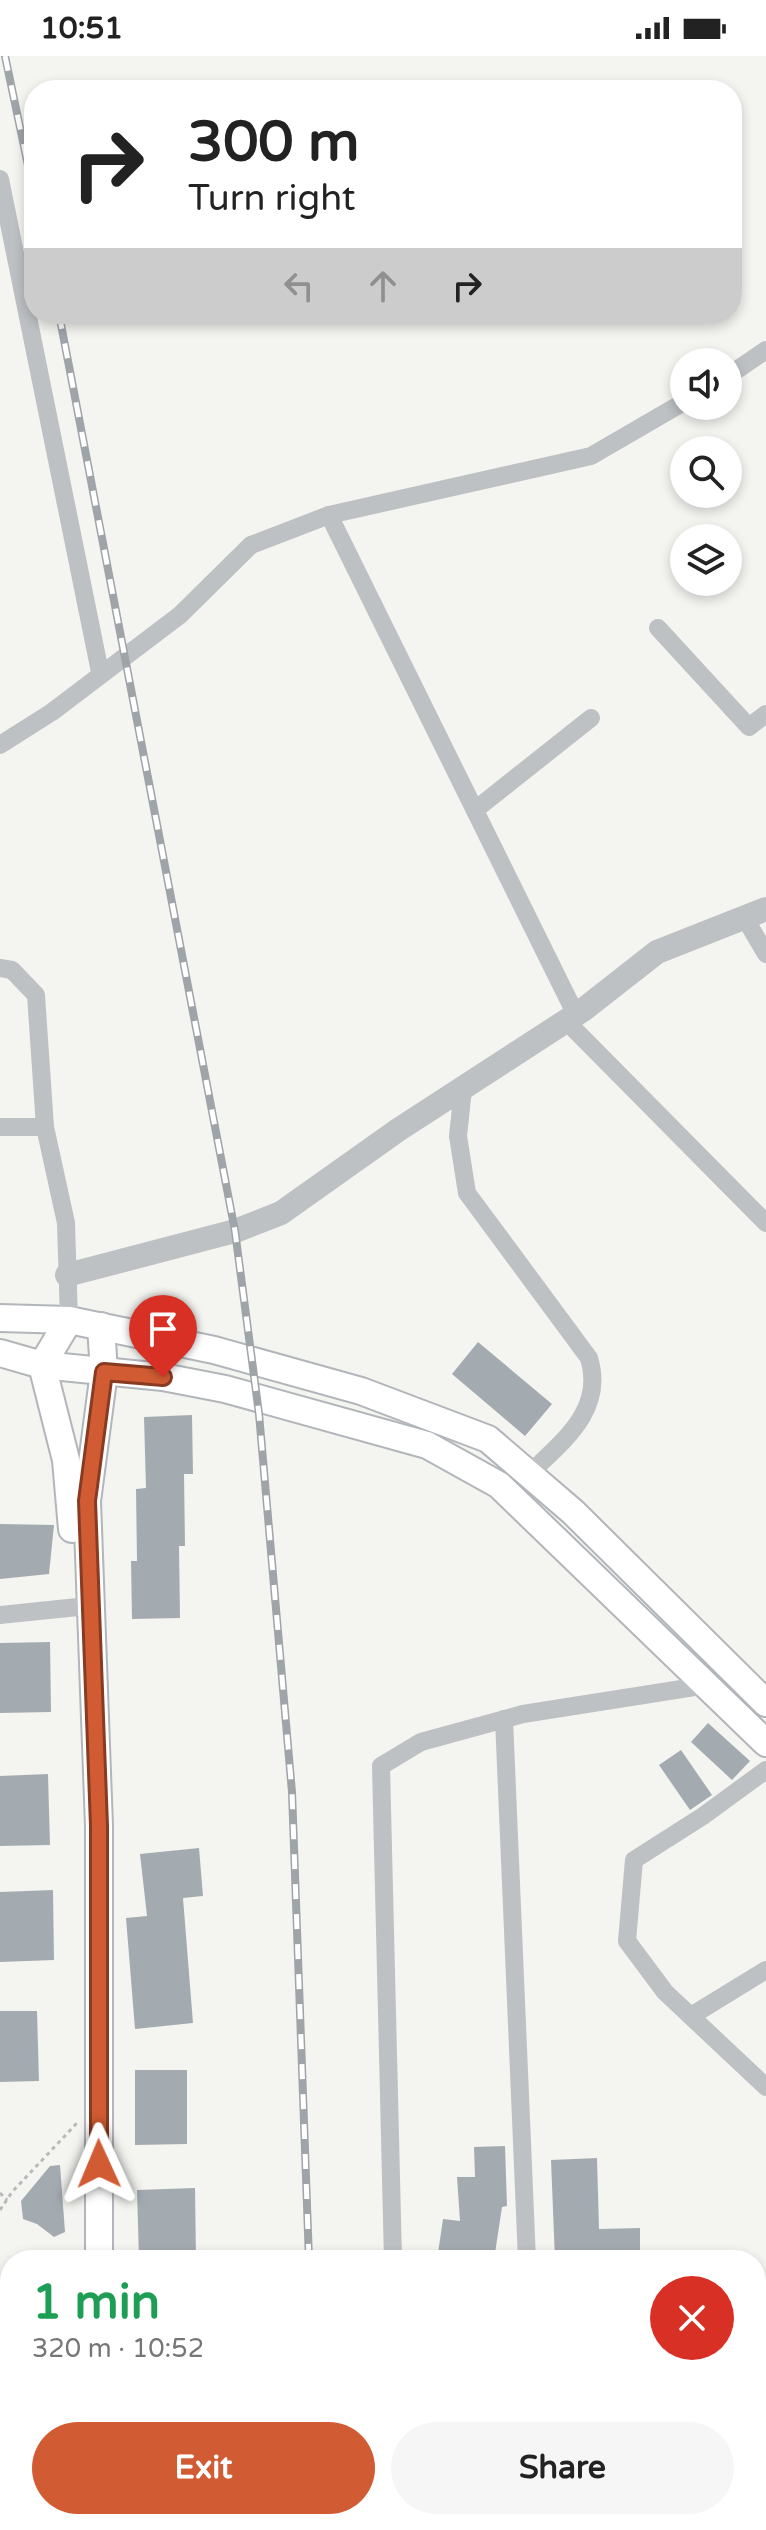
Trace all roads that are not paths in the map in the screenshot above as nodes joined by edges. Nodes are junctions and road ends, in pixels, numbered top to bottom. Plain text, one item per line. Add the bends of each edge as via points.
1 (0, 179) edge
2 (24, 297) edge
3 (29, 324) edge
4 (766, 350) edge
5 (742, 366) edge
6 (670, 410) edge
7 (329, 515) junction
8 (658, 628) dead end
9 (100, 672) junction
10 (766, 714) edge
11 (591, 718) dead end
12 (0, 745) edge
13 (475, 810) junction
14 (756, 914) edge
15 (766, 954) edge
16 (0, 968) edge
17 (572, 1018) junction
18 (463, 1089) junction
19 (0, 1127) edge
20 (45, 1127) junction
21 (766, 1223) edge
22 (67, 1275) junction
23 (0, 1318) edge
24 (69, 1320) junction
25 (101, 1326) junction
26 (0, 1353) edge
27 (42, 1365) junction
28 (104, 1372) junction
29 (529, 1474) junction
30 (78, 1607) junction
31 (0, 1615) edge
32 (707, 1685) junction
33 (766, 1703) edge
34 (504, 1719) junction
35 (766, 1743) edge
36 (766, 1770) edge
37 (97, 1914) junction
38 (766, 1970) edge
39 (691, 2016) junction
40 (766, 2087) edge
41 (99, 2250) edge
42 (393, 2250) edge
43 (527, 2250) edge

1 - 2 street
3 - 9 street
4 - 5 street
6 - 7 street via 591,456
7 - 9 street via 251,545 180,615
7 - 13 street
8 - 10 street via 749,727
9 - 12 street via 52,712
11 - 13 street
13 - 17 street
14 - 15 street
14 - 17 street via 657,952
16 - 20 street via 12,970 36,995
17 - 18 street
17 - 21 street
18 - 22 street via 281,1213 235,1231
18 - 29 street via 458,1136 467,1193 589,1358 596,1380 573,1430
19 - 20 street
20 - 22 street via 66,1223
22 - 24 street
23 - 24 main road
24 - 25 main road
24 - 27 main road
25 - 28 main road
25 - 29 main road via 214,1350 361,1391 488,1439
26 - 27 main road
27 - 28 main road
27 - 30 main road via 66,1460
28 - 32 main road via 225,1389 427,1445 499,1485
28 - 37 main road via 87,1501 99,1826
29 - 33 main road
30 - 31 street
30 - 37 main road via 83,1872
32 - 34 street
32 - 35 main road
34 - 42 street via 421,1742 381,1766
34 - 43 street
36 - 39 street via 634,1860 627,1941 665,1992
37 - 41 main road
38 - 39 street
39 - 40 street

